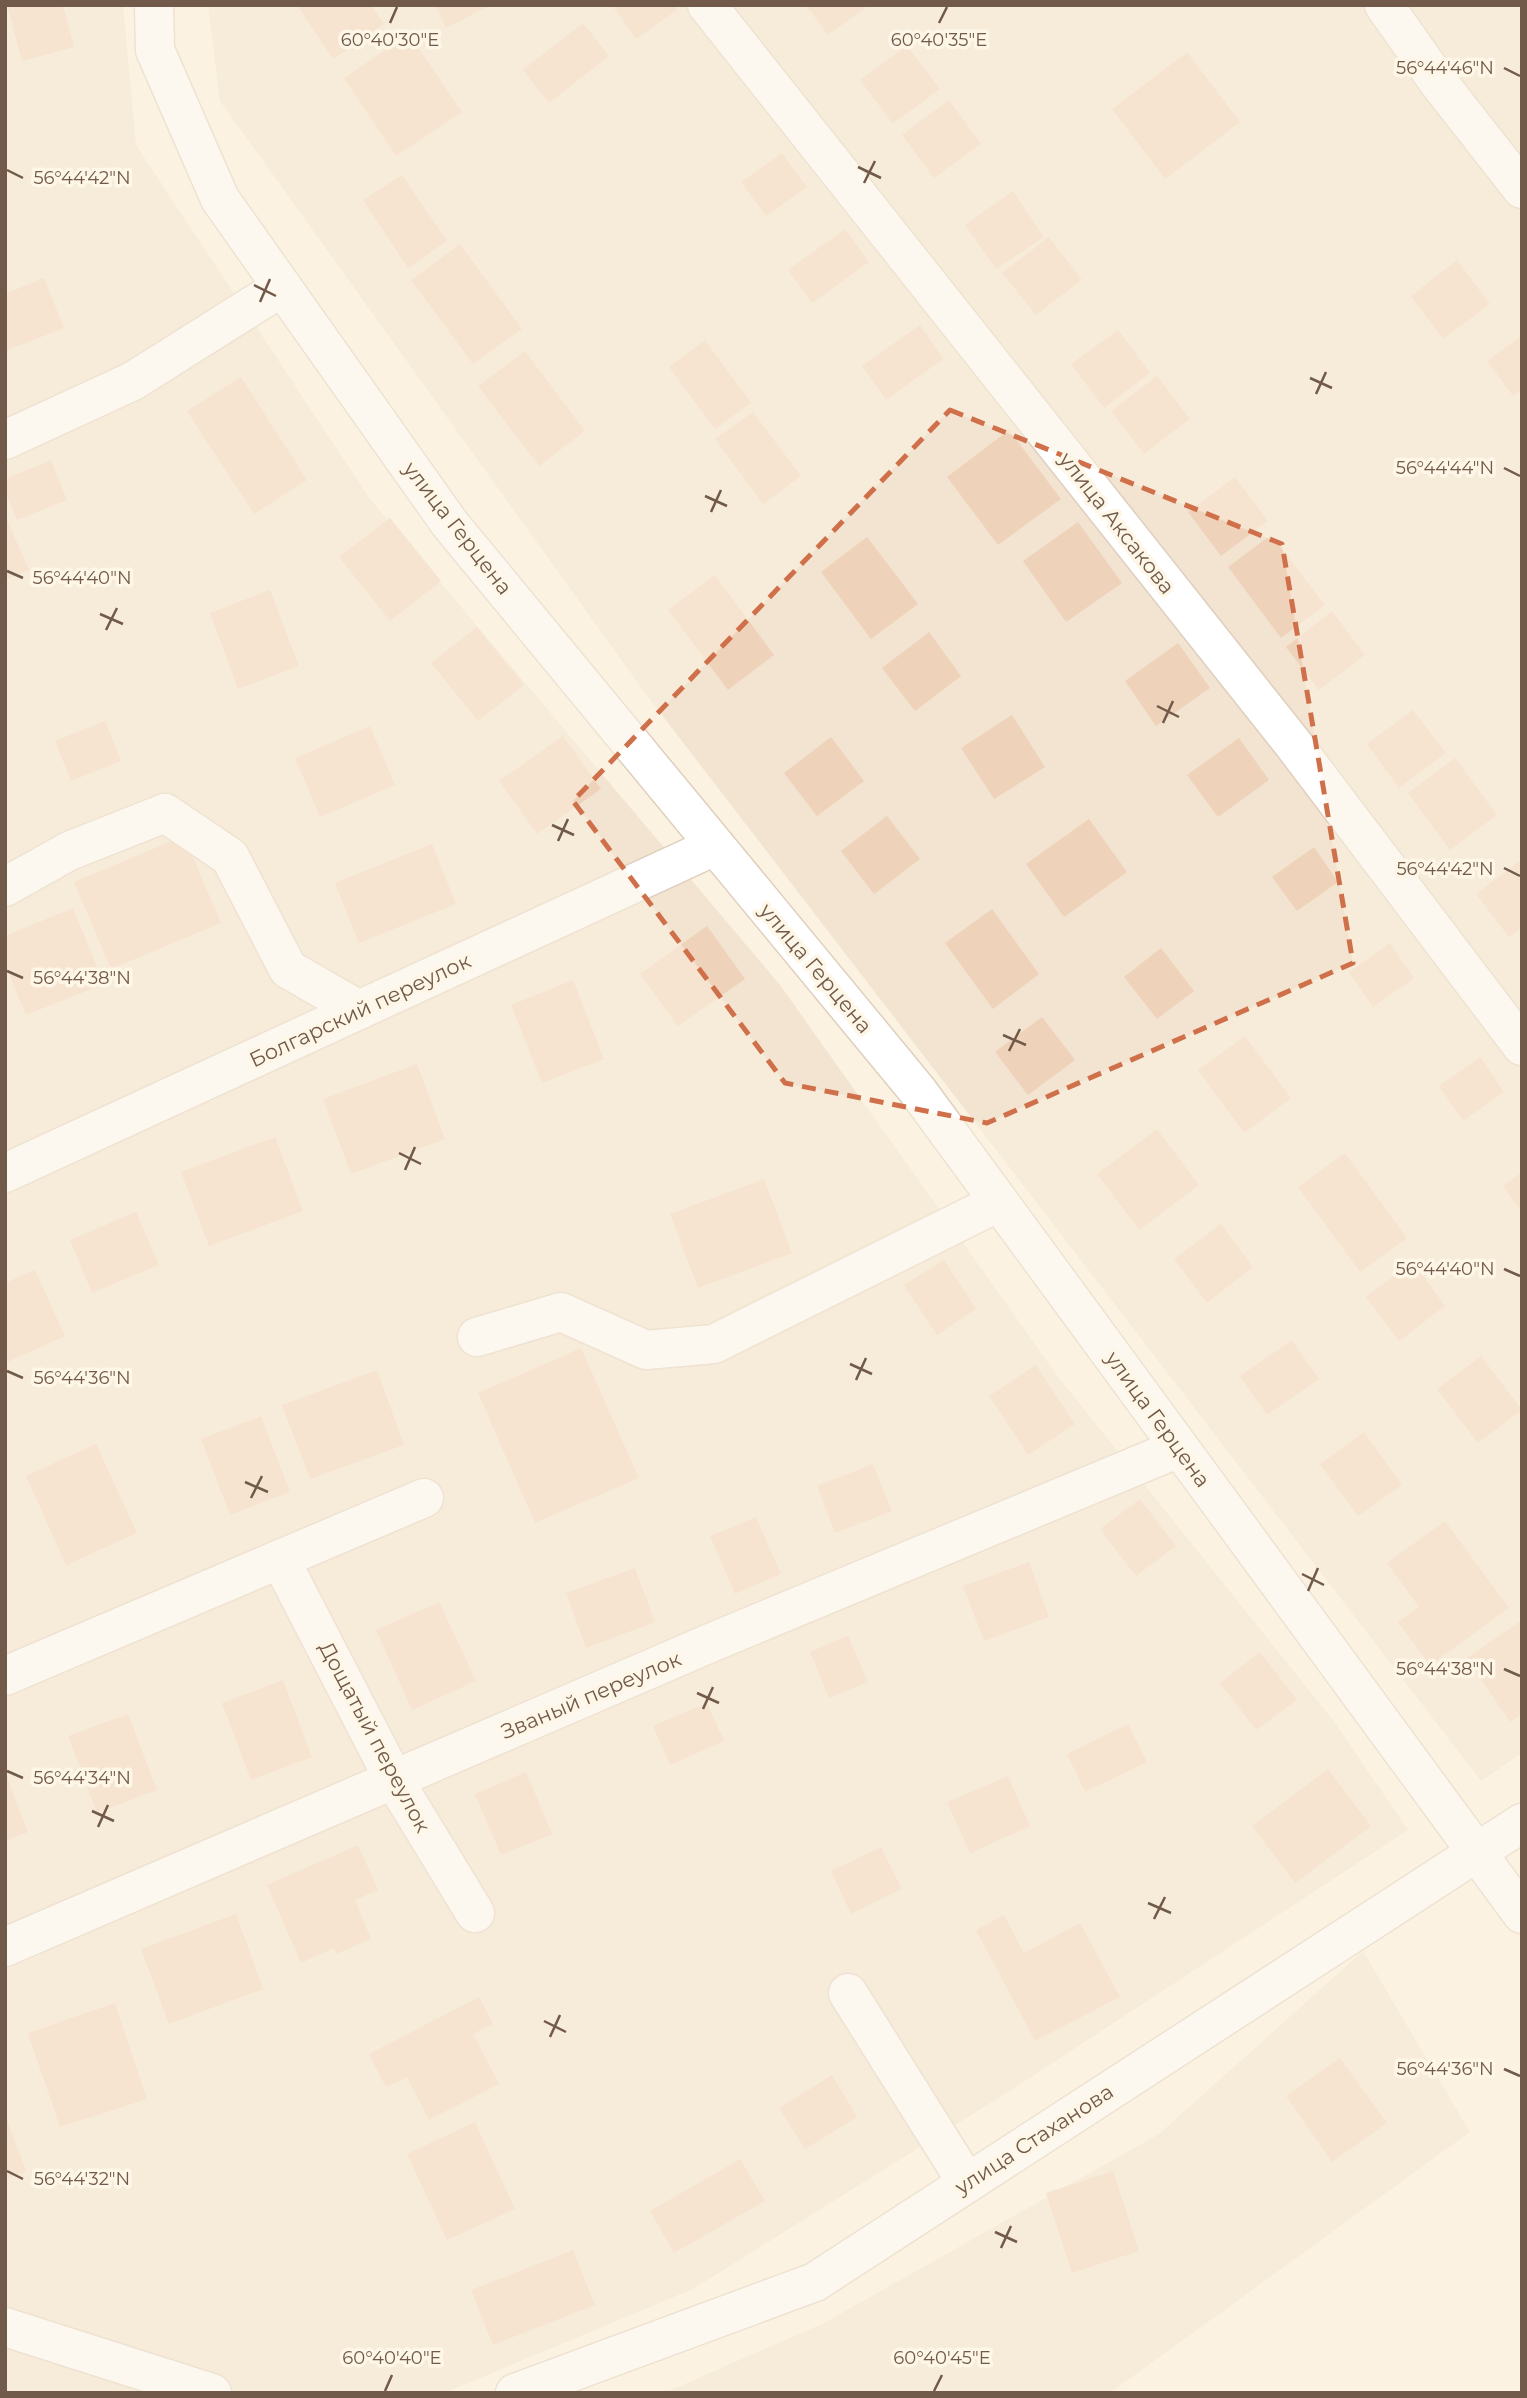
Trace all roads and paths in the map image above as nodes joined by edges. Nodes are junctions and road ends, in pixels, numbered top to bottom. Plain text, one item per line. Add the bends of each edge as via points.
1 (153, 5) edge
2 (707, 5) edge
3 (1384, 5) edge
4 (1522, 189) edge
5 (282, 287) junction
6 (5, 440) edge
7 (715, 846) junction
8 (5, 887) edge
9 (359, 1010) junction
10 (1522, 1046) edge
11 (5, 1173) edge
12 (999, 1202) junction
13 (477, 1337) dead end
14 (1179, 1448) junction
15 (424, 1498) dead end
16 (280, 1559) junction
17 (5, 1676) edge
18 (394, 1780) junction
19 (1522, 1823) edge
20 (1476, 1853) junction
21 (475, 1913) dead end
22 (1522, 1914) edge
23 (5, 1947) edge
24 (849, 1993) dead end
25 (967, 2183) junction
26 (5, 2328) edge
27 (212, 2393) edge
28 (515, 2393) edge

1 - 5 street, улица Герцена via 155,50 220,199
2 - 10 street, улица Аксакова via 1285,734
3 - 4 street
5 - 6 street via 133,381
5 - 7 street, улица Герцена via 450,524
7 - 9 street, Болгарский переулок
7 - 12 street, улица Герцена via 917,1090
8 - 9 street via 69,850 165,813 230,857 288,969
9 - 11 street, Болгарский переулок
12 - 13 street via 714,1343 646,1350 561,1312
12 - 14 street, улица Герцена
14 - 18 street, Званый переулок
14 - 20 street, улица Герцена
15 - 16 street
16 - 17 street
16 - 18 street, Дощатый переулок
18 - 21 street, Дощатый переулок
18 - 23 street, Званый переулок
19 - 20 street, улица Стаханова
20 - 22 street, улица Герцена
20 - 25 street, улица Стаханова
24 - 25 street
25 - 28 street, улица Стаханова via 815,2281
26 - 27 street

